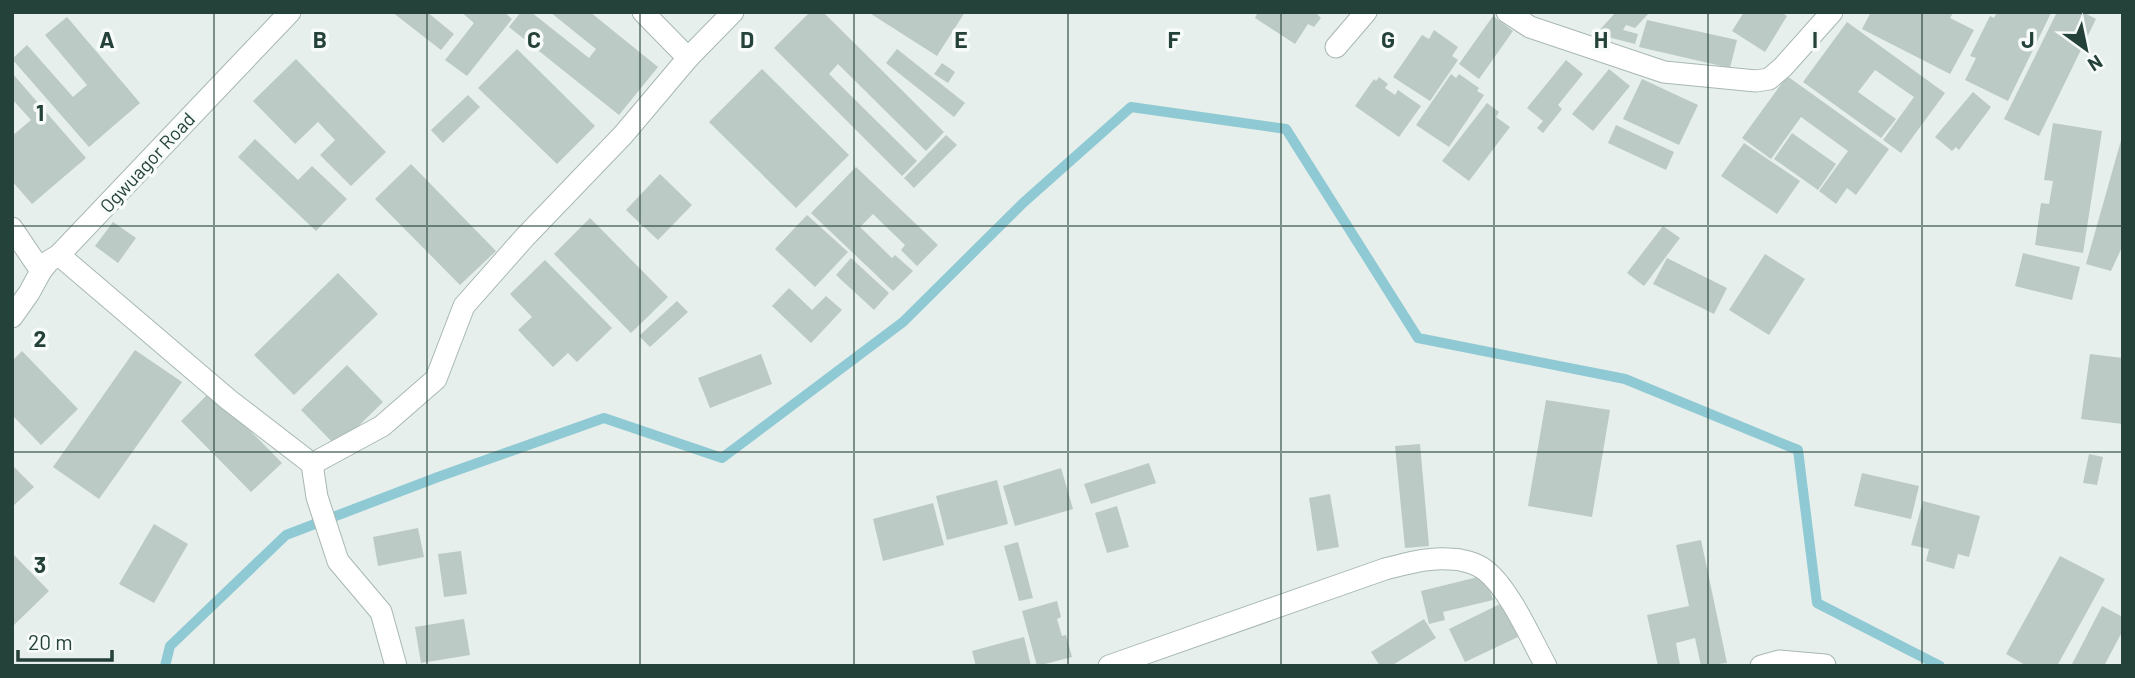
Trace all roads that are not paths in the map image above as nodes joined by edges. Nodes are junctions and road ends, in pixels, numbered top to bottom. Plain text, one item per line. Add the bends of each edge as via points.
1 (290, 12) edge
2 (643, 12) edge
3 (733, 12) edge
4 (1366, 12) edge
5 (1507, 12) edge
6 (1832, 12) edge
7 (1336, 47) dead end
8 (688, 58) junction
9 (12, 228) edge
10 (60, 255) junction
11 (41, 271) junction
12 (12, 317) edge
13 (312, 464) junction
14 (1825, 664) edge
15 (396, 666) edge
16 (1109, 666) edge
17 (1546, 666) edge
18 (1761, 666) edge

1 - 10 street, Ogwuagor Road
2 - 8 street
3 - 8 street
4 - 7 street
5 - 6 street via 1530,27 1664,72 1756,80 1769,79 1783,67
8 - 13 street via 464,306 436,379 382,426
9 - 11 street
10 - 11 street, Ogwuagor Road
10 - 13 street via 229,400
11 - 12 street, Ogwuagor Road
13 - 15 street via 320,509 338,561 381,612
14 - 18 street via 1779,661
16 - 17 street via 1385,569 1449,558 1486,570 1504,591

